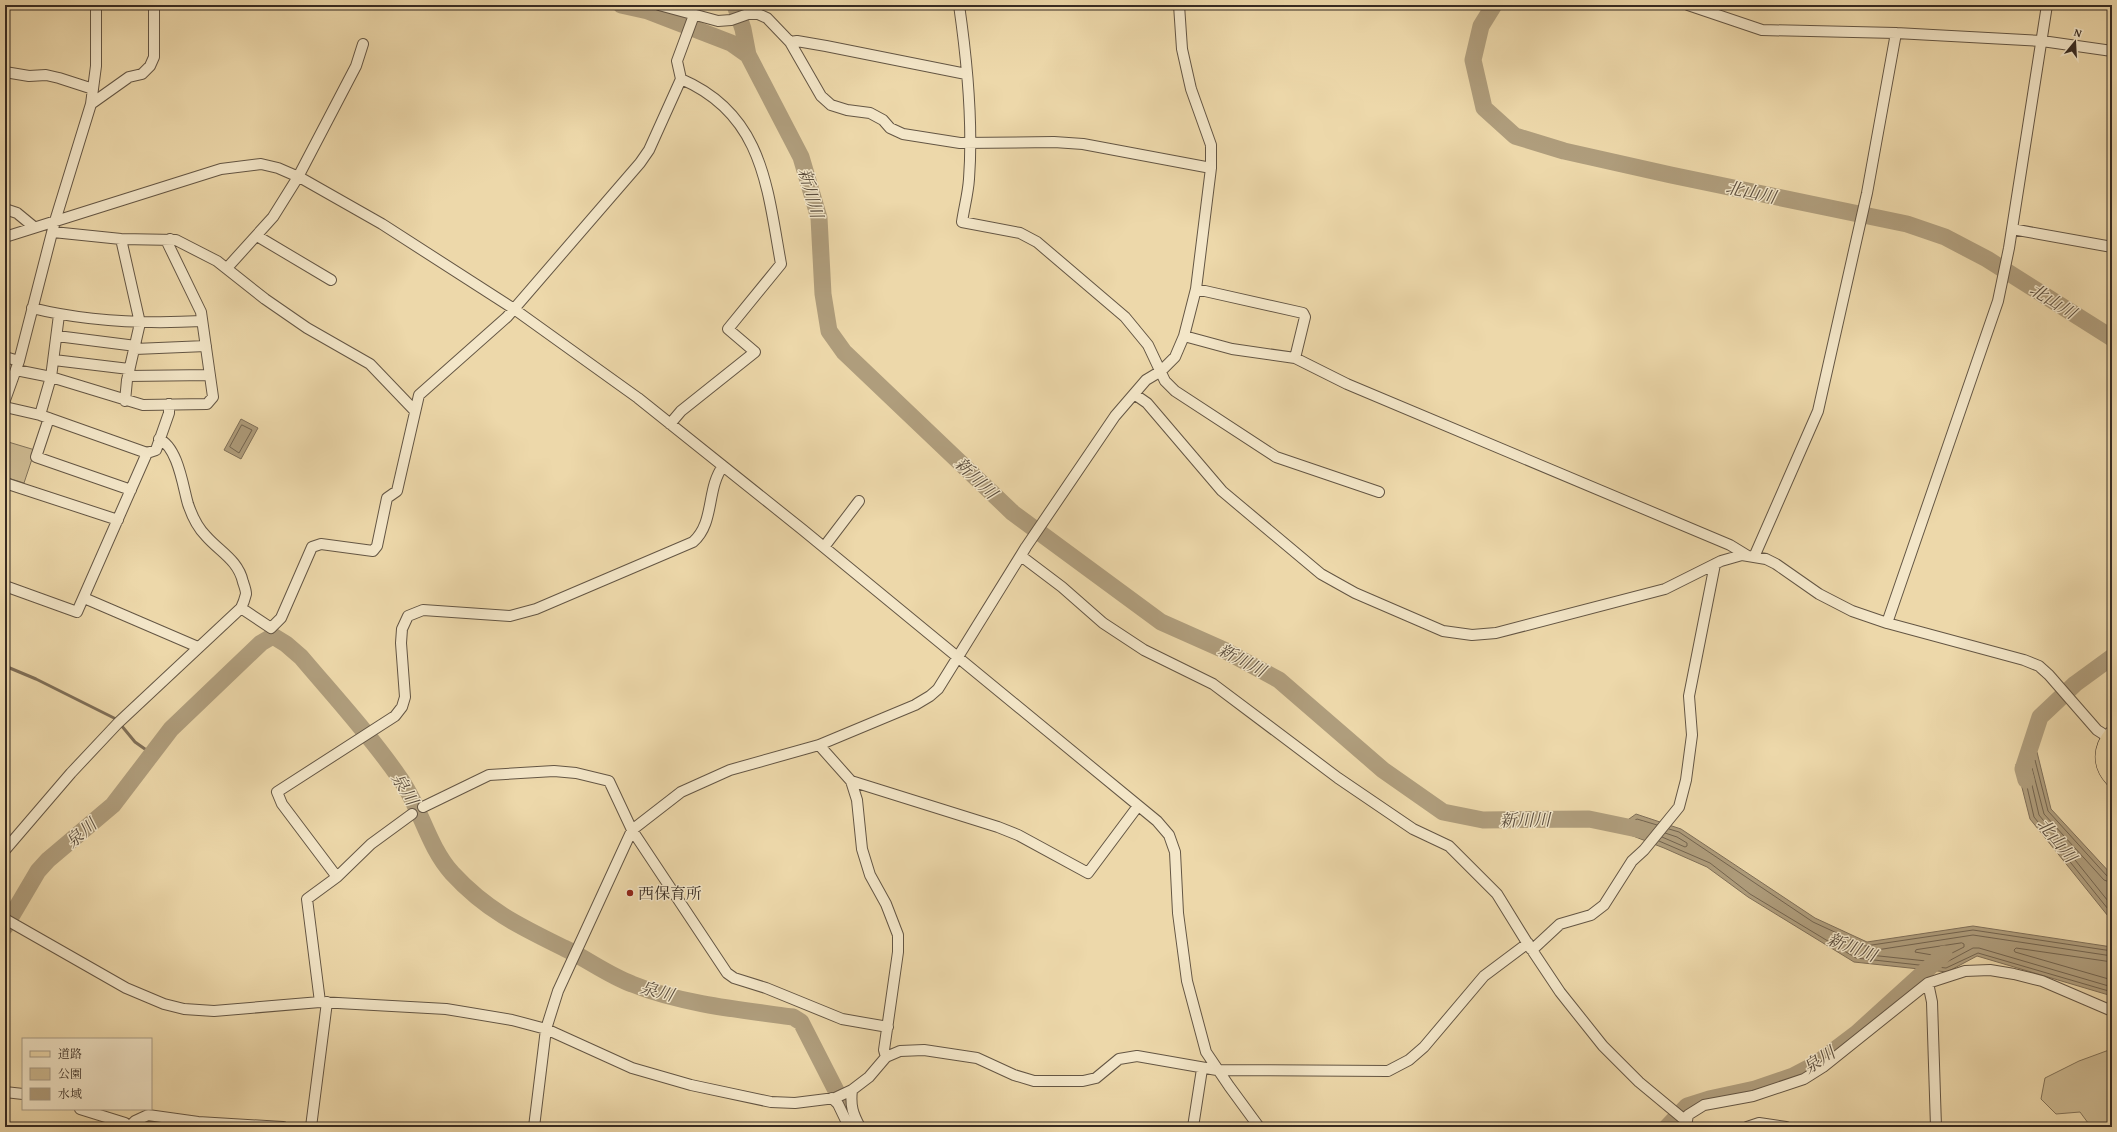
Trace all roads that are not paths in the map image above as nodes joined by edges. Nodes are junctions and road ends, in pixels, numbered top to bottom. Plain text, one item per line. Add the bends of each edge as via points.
1 (96, 5) edge
2 (154, 5) edge
3 (659, 5) edge
4 (959, 5) edge
5 (1179, 5) edge
6 (1688, 5) edge
7 (2047, 5) edge
8 (694, 17) junction
9 (1896, 33) junction
10 (2042, 41) junction
11 (790, 42) junction
12 (363, 44) dead end
13 (2112, 51) edge
14 (5, 72) edge
15 (966, 74) junction
16 (681, 79) junction
17 (93, 89) junction
18 (91, 104) junction
19 (970, 143) junction
20 (1210, 168) junction
21 (298, 177) junction
22 (5, 209) edge
23 (55, 221) junction
24 (34, 227) junction
25 (2012, 229) junction
26 (53, 232) junction
27 (257, 236) junction
28 (5, 237) edge
29 (121, 239) junction
30 (170, 239) junction
31 (2112, 247) edge
32 (227, 268) junction
33 (331, 280) dead end
34 (1196, 289) junction
35 (32, 308) junction
36 (514, 309) junction
37 (59, 315) junction
38 (202, 321) junction
39 (140, 323) junction
40 (57, 336) junction
41 (1184, 336) junction
42 (206, 346) junction
43 (135, 348) junction
44 (5, 358) edge
45 (1295, 358) junction
46 (54, 360) junction
47 (18, 365) junction
48 (1161, 372) junction
49 (129, 373) junction
50 (210, 375) junction
51 (51, 377) junction
52 (1134, 394) junction
53 (5, 400) edge
54 (125, 401) junction
55 (169, 404) junction
56 (5, 407) edge
57 (415, 412) junction
58 (44, 417) junction
59 (670, 424) junction
60 (159, 439) junction
61 (147, 453) junction
62 (723, 466) junction
63 (5, 483) edge
64 (131, 490) junction
65 (1380, 492) dead end
66 (859, 501) dead end
67 (118, 520) junction
68 (824, 547) junction
69 (1023, 552) junction
70 (1751, 556) junction
71 (1716, 564) junction
72 (5, 586) edge
73 (84, 598) junction
74 (241, 608) junction
75 (1887, 623) junction
76 (198, 647) junction
77 (958, 658) junction
78 (2110, 734) edge
79 (819, 745) junction
80 (2112, 780) edge
81 (851, 781) junction
82 (1138, 806) junction
83 (423, 807) dead end
84 (412, 814) dead end
85 (632, 830) junction
86 (5, 850) edge
87 (337, 877) junction
88 (9, 921) edge
89 (1530, 947) junction
90 (1928, 982) junction
91 (324, 1002) junction
92 (2112, 1011) edge
93 (888, 1026) junction
94 (546, 1029) junction
95 (886, 1057) junction
96 (1202, 1069) junction
97 (1217, 1070) junction
98 (5, 1092) edge
99 (22, 1094) edge
100 (841, 1095) junction
101 (83, 1110) edge
102 (1682, 1120) edge
103 (230, 1126) edge
104 (129, 1127) edge
105 (283, 1127) edge
106 (311, 1127) edge
107 (534, 1127) edge
108 (849, 1127) edge
109 (860, 1127) edge
110 (1194, 1127) edge
111 (1259, 1127) edge
112 (1747, 1127) edge
113 (1786, 1127) edge
114 (1936, 1127) edge

1 - 17 street via 96,66
2 - 18 street via 154,57 150,66 142,74 129,77
3 - 8 street
4 - 15 street
5 - 20 street via 1182,49 1191,89 1211,145
6 - 9 street via 1762,30
7 - 10 street
8 - 11 street via 718,21 758,14 767,18
8 - 16 street via 677,61
9 - 10 street
9 - 70 street via 1867,193 1818,411
10 - 13 street
10 - 25 street
11 - 15 street via 826,46
11 - 19 street via 821,96 830,105 870,113 903,134
12 - 21 street via 356,66
14 - 17 street via 29,76 46,75
15 - 19 street
16 - 36 street via 649,150 640,163
16 - 59 street via 710,95 733,115 756,152 767,186 781,264 728,329 755,352 681,411
17 - 18 street
18 - 23 street
19 - 20 street via 1083,144
19 - 48 street via 969,181 962,222 1020,233 1037,242 1125,317 1148,345
20 - 34 street
21 - 23 street via 261,164 221,169
21 - 27 street via 273,217
21 - 36 street via 382,224
22 - 24 street via 17,213
23 - 24 street
23 - 26 street
24 - 28 street
25 - 31 street
25 - 75 street via 1998,301
26 - 29 street
26 - 35 street
27 - 32 street
27 - 33 street
29 - 30 street
29 - 39 street
30 - 32 street
30 - 38 street via 168,244 201,312
32 - 57 street via 307,328 370,364
34 - 41 street
34 - 45 street via 1303,313 1305,317
35 - 37 street
35 - 47 street
36 - 57 street via 481,341 425,388 419,395
36 - 59 street
37 - 39 street
37 - 40 street
38 - 39 street
38 - 42 street
39 - 43 street
40 - 43 street
40 - 46 street
41 - 45 street via 1232,349
41 - 48 street via 1175,357
42 - 43 street
42 - 50 street
43 - 49 street
44 - 47 street
45 - 70 street via 1347,384
46 - 49 street
46 - 51 street
47 - 51 street
47 - 53 street
48 - 52 street via 1146,380
48 - 65 street via 1165,381 1175,391 1208,410 1276,457
49 - 50 street
49 - 54 street
50 - 55 street via 213,397 207,404
51 - 54 street
51 - 58 street
52 - 69 street via 1115,416
52 - 71 street via 1147,403 1222,491 1321,574 1355,593 1443,632 1472,635 1496,633 1665,589
54 - 55 street via 143,406
55 - 60 street via 169,413
56 - 58 street
57 - 74 street via 397,491 387,498 377,546 373,551 321,544 312,547 281,618 271,628
58 - 61 street
58 - 64 street via 36,457
59 - 62 street
60 - 61 street via 156,450
60 - 74 street via 164,442 177,464 196,524 206,537 226,553 241,572 246,593
61 - 64 street
62 - 68 street
62 - 87 street via 713,484 706,524 693,542 523,613 510,616 422,610 408,616 402,629 405,697 402,707 395,716 367,735 276,792 282,804
63 - 67 street
64 - 67 street
66 - 68 street
67 - 73 street
68 - 77 street
69 - 77 street
69 - 89 street via 1103,623 1144,650 1213,684 1338,778 1413,829 1449,846 1497,894
70 - 71 street via 1742,555
70 - 75 street via 1776,564 1833,602
71 - 89 street via 1689,696 1692,735 1686,780 1679,807 1632,861 1604,905 1591,915 1560,924
72 - 73 street via 77,612
73 - 76 street
74 - 76 street
75 - 78 street via 2039,666 2097,730
76 - 86 street via 71,773
77 - 79 street via 938,689 930,696 915,705
77 - 82 street
78 - 80 main road via 2101,753 2101,761
79 - 81 street
79 - 85 street via 730,770 681,792
81 - 82 street via 998,827 1088,873
81 - 93 street via 857,800 862,849 870,875 886,904 898,935
82 - 97 street via 1157,821 1169,835 1175,852 1178,913 1187,981 1206,1052
83 - 85 street via 489,775 554,771 576,773 609,781
84 - 87 street via 371,844
85 - 93 street via 726,973 842,1019
85 - 94 street via 558,991
87 - 91 street via 307,899
88 - 91 street via 126,988 164,1004 184,1009 214,1011
89 - 97 street via 1484,976 1419,1051 1409,1060 1388,1071
89 - 102 street via 1560,992 1603,1046
90 - 92 street via 1965,971 1990,970 2042,981
90 - 102 street via 1823,1067 1804,1079 1753,1096 1704,1105
90 - 114 street via 1932,1002
91 - 94 street via 446,1009 512,1020
91 - 106 street
93 - 95 street via 884,1050
94 - 100 street via 632,1068 691,1085 771,1102 795,1103
94 - 107 street
95 - 96 street via 900,1051 924,1050 959,1054 977,1058 1034,1081 1083,1081 1096,1078 1119,1059 1137,1056
95 - 100 street via 869,1077
96 - 97 street
96 - 110 street
97 - 111 street
98 - 99 street
100 - 108 street via 838,1104
100 - 109 street via 851,1102 852,1113
101 - 104 street via 125,1123
103 - 104 street via 148,1115
103 - 105 street
112 - 113 street via 1759,1123

